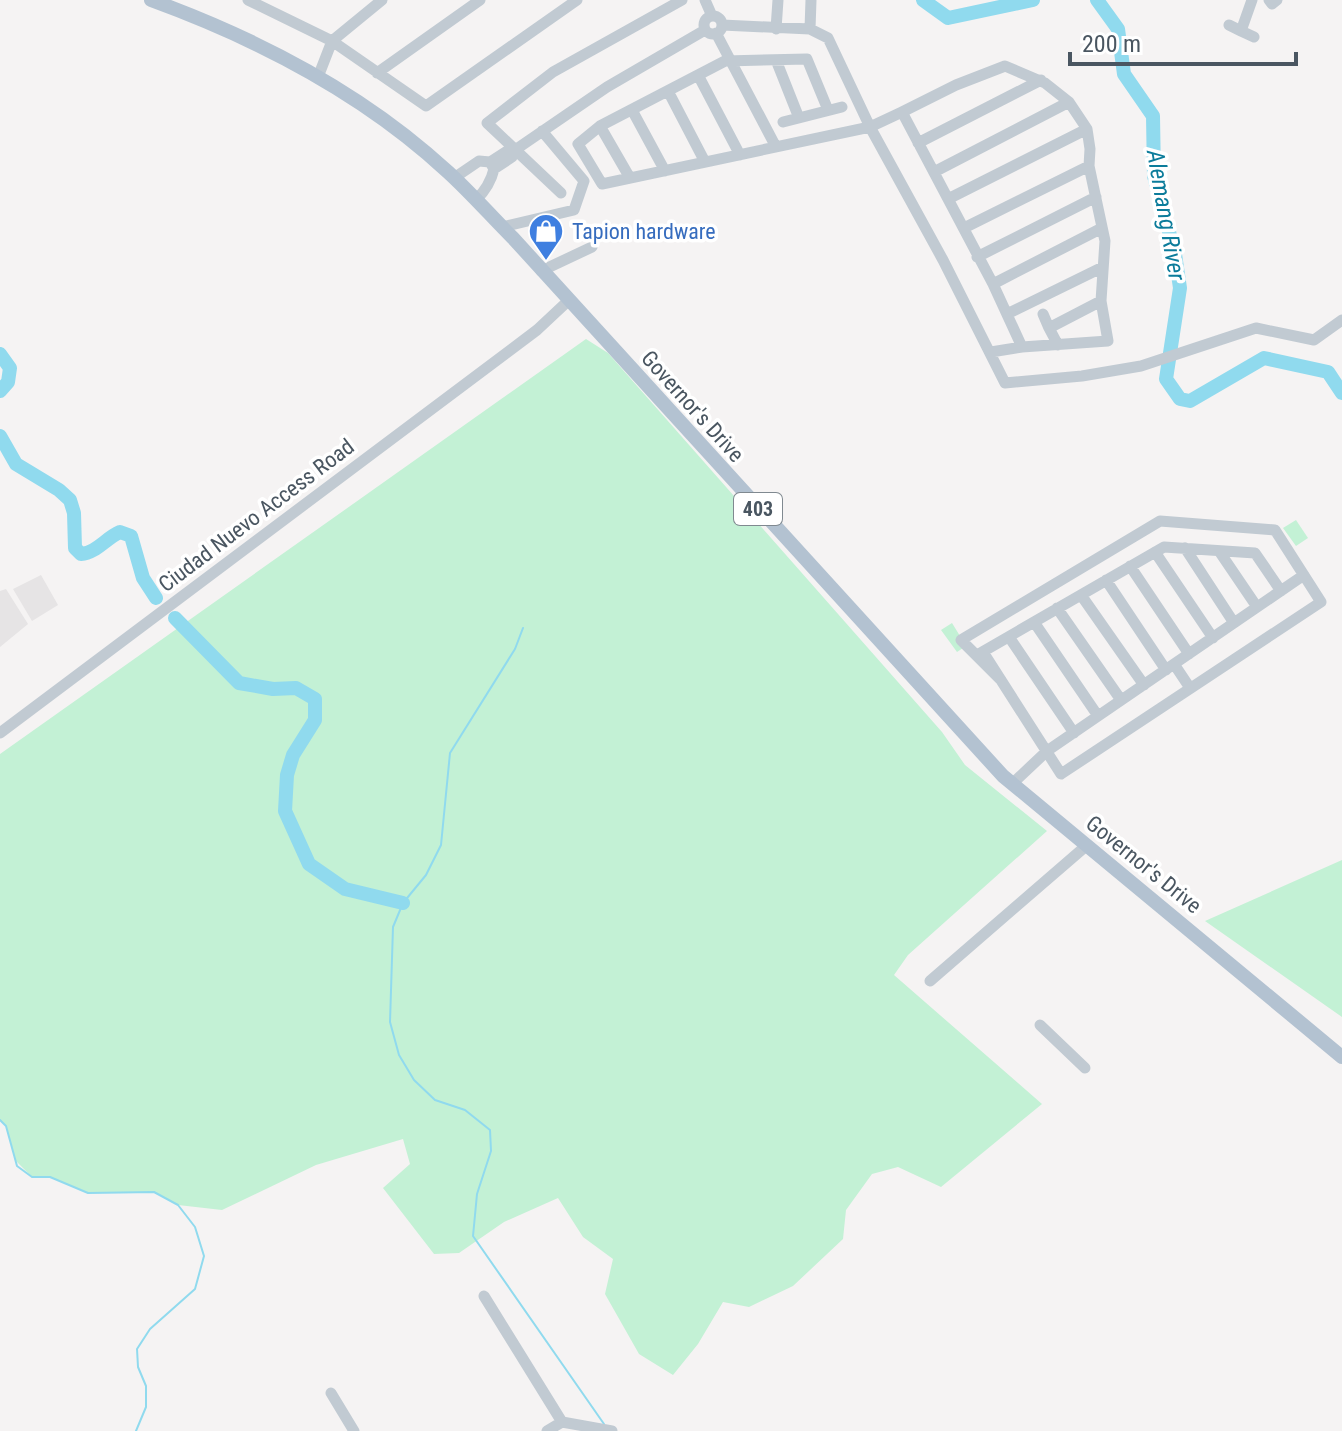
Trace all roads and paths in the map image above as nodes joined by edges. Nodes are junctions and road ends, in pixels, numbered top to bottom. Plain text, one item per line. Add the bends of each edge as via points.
1 (151, 0) edge
2 (249, 0) edge
3 (380, 0) edge
4 (480, 0) edge
5 (577, 0) edge
6 (682, 0) edge
7 (705, 0) edge
8 (778, 0) edge
9 (811, 0) edge
10 (1252, 0) edge
11 (1269, 0) edge
12 (1277, 0) edge
13 (1229, 25) dead end
14 (714, 26) junction
15 (776, 29) junction
16 (810, 29) junction
17 (1241, 31) junction
18 (1254, 37) dead end
19 (332, 41) junction
20 (776, 60) junction
21 (731, 61) junction
22 (377, 73) junction
23 (698, 75) junction
24 (318, 77) junction
25 (1041, 80) junction
26 (668, 91) junction
27 (1069, 102) junction
28 (842, 107) dead end
29 (632, 110) junction
30 (828, 110) junction
31 (902, 112) junction
32 (799, 118) junction
33 (783, 122) dead end
34 (600, 126) junction
35 (870, 127) junction
36 (1087, 129) junction
37 (542, 131) junction
38 (918, 143) junction
39 (776, 147) junction
40 (515, 150) junction
41 (740, 155) junction
42 (705, 162) junction
43 (492, 166) junction
44 (1089, 166) junction
45 (665, 171) junction
46 (934, 172) junction
47 (454, 178) junction
48 (630, 178) junction
49 (561, 193) dead end
50 (1096, 197) junction
51 (948, 199) junction
52 (476, 200) junction
53 (502, 227) junction
54 (964, 228) junction
55 (1102, 228) junction
56 (592, 247) dead end
57 (977, 257) junction
58 (1103, 267) junction
59 (541, 271) junction
60 (993, 284) junction
61 (1101, 301) junction
62 (571, 305) junction
63 (1007, 314) junction
64 (1043, 314) dead end
65 (1342, 320) edge
66 (1049, 328) junction
67 (1058, 345) junction
68 (1022, 347) junction
69 (991, 352) junction
70 (1185, 548) junction
71 (1219, 551) junction
72 (1155, 552) junction
73 (1105, 554) junction
74 (1130, 566) junction
75 (1304, 575) junction
76 (1111, 577) junction
77 (1281, 591) junction
78 (1081, 595) junction
79 (1257, 607) junction
80 (1057, 608) junction
81 (1034, 622) junction
82 (1234, 623) junction
83 (1009, 637) junction
84 (1213, 638) junction
85 (980, 654) junction
86 (1189, 654) junction
87 (1170, 667) junction
88 (1144, 685) junction
89 (1190, 688) junction
90 (1121, 700) junction
91 (1098, 716) junction
92 (0, 733) edge
93 (1074, 733) junction
94 (1047, 751) junction
95 (1012, 784) junction
96 (1086, 846) junction
97 (930, 981) dead end
98 (1040, 1025) dead end
99 (1342, 1057) edge
100 (1085, 1068) dead end
101 (484, 1296) dead end
102 (331, 1393) dead end
103 (562, 1422) junction
104 (607, 1430) edge
105 (354, 1431) edge
106 (547, 1431) edge

1 - 24 main road, Governor's Drive / 403 via 246,39
2 - 19 street
3 - 19 street
4 - 22 street
5 - 22 street via 426,106
6 - 40 street via 553,72 487,123
7 - 14 street
8 - 15 street
9 - 16 street
10 - 17 street
11 - 12 street
13 - 17 street
14 - 15 street
14 - 21 street
14 - 37 street
15 - 16 street
16 - 35 street via 828,38
17 - 18 street
19 - 22 street
19 - 24 street
20 - 21 street
20 - 30 street via 807,59
20 - 32 street
21 - 23 street
21 - 39 street
23 - 26 street
23 - 41 street
24 - 47 main road, Governor's Drive / 403
25 - 27 street
25 - 31 street via 1005,66
25 - 38 street
26 - 29 street
26 - 42 street
27 - 36 street
27 - 46 street
28 - 30 street
29 - 34 street
29 - 45 street
30 - 32 street
31 - 35 street
31 - 38 street
32 - 33 street
34 - 48 street
34 - 48 street via 578,144 602,184
35 - 39 street
35 - 69 street
36 - 44 street
36 - 51 street
37 - 40 street
37 - 53 street via 584,181 574,210
38 - 46 street
39 - 41 street
40 - 43 street via 512,157
40 - 49 street
41 - 42 street
42 - 45 street
43 - 47 street via 479,161
43 - 52 street via 487,188
44 - 50 street
44 - 54 street
45 - 48 street
46 - 51 street
47 - 52 main road, Governor's Drive / 403
50 - 55 street
50 - 57 street
51 - 54 street
52 - 53 main road, Governor's Drive / 403
53 - 59 main road, Governor's Drive / 403
54 - 57 street
55 - 58 street
55 - 60 street
56 - 59 street
57 - 60 street
58 - 61 street
58 - 63 street
59 - 62 main road, Governor's Drive / 403
60 - 63 street
61 - 66 street
61 - 67 street via 1108,341
62 - 92 street, Ciudad Nuevo Access Road
62 - 95 main road, Governor's Drive / 403
63 - 68 street
64 - 66 street
65 - 69 street via 1314,340 1256,328 1141,366 1082,376 1005,383
66 - 67 street
67 - 68 street
68 - 69 street
70 - 71 street
70 - 72 street
70 - 82 street
71 - 77 street via 1255,553
71 - 79 street
72 - 74 street
72 - 84 street
73 - 75 street via 1160,521 1275,530
73 - 76 street
73 - 85 street via 961,640
74 - 76 street
74 - 86 street
75 - 77 street
75 - 89 street via 1321,602
76 - 78 street
76 - 87 street
77 - 79 street
78 - 80 street
78 - 88 street
79 - 82 street
80 - 81 street
80 - 90 street
81 - 83 street
81 - 91 street
82 - 84 street
83 - 85 street
83 - 93 street
84 - 86 street
85 - 94 street
86 - 87 street
87 - 88 street
87 - 89 street
88 - 90 street
89 - 94 street via 1061,774
90 - 91 street
91 - 93 street
93 - 94 street
94 - 95 street
95 - 96 main road, Governor's Drive / 403
96 - 97 street
96 - 99 main road, Governor's Drive / 403
98 - 100 street
101 - 103 street
102 - 105 street
103 - 104 street
103 - 106 street

